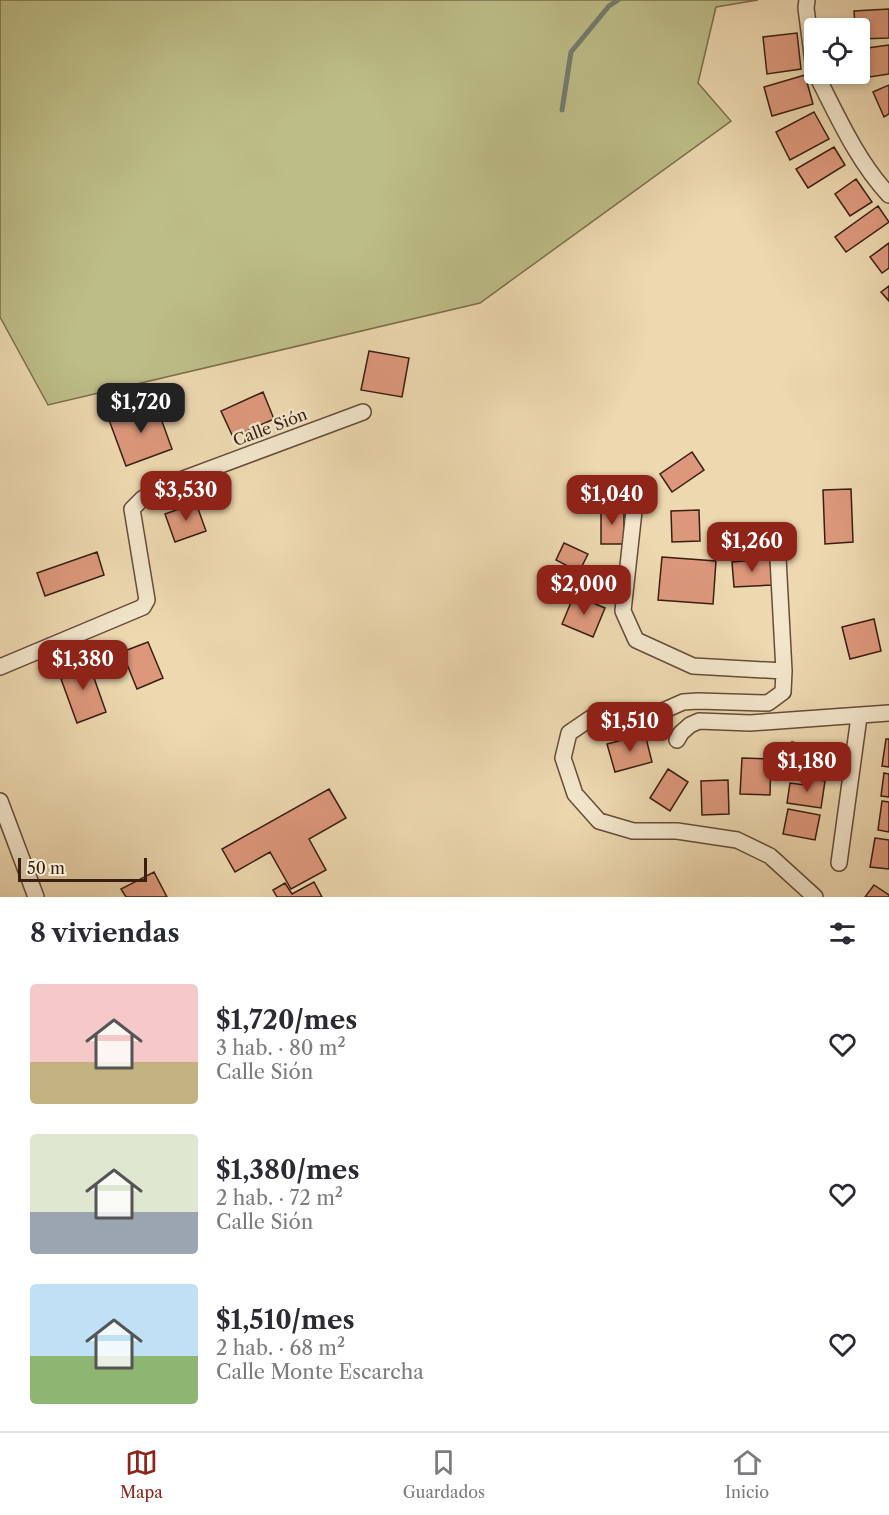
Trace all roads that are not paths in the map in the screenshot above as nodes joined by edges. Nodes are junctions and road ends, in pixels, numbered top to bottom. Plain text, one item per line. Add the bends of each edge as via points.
1 (807, 0) edge
2 (807, 18) edge
3 (821, 84) edge
4 (889, 195) edge
5 (363, 412) dead end
6 (634, 511) dead end
7 (778, 558) dead end
8 (0, 667) edge
9 (784, 671) junction
10 (889, 713) edge
11 (860, 717) junction
12 (677, 740) dead end
13 (0, 801) edge
14 (839, 863) dead end
15 (36, 897) edge
16 (815, 897) edge

1 - 2 street
3 - 4 street via 842,126
5 - 8 street, Calle Sión via 159,489 142,499 132,509 147,600 143,607
6 - 9 street via 623,611 636,639 693,666
7 - 9 street
9 - 16 street via 783,692 768,703 682,702 645,714 594,716 569,734 563,758 575,794 599,821 633,831 677,831 737,840 770,856
10 - 11 street
11 - 12 street via 750,723 699,721
11 - 14 street
13 - 15 street

